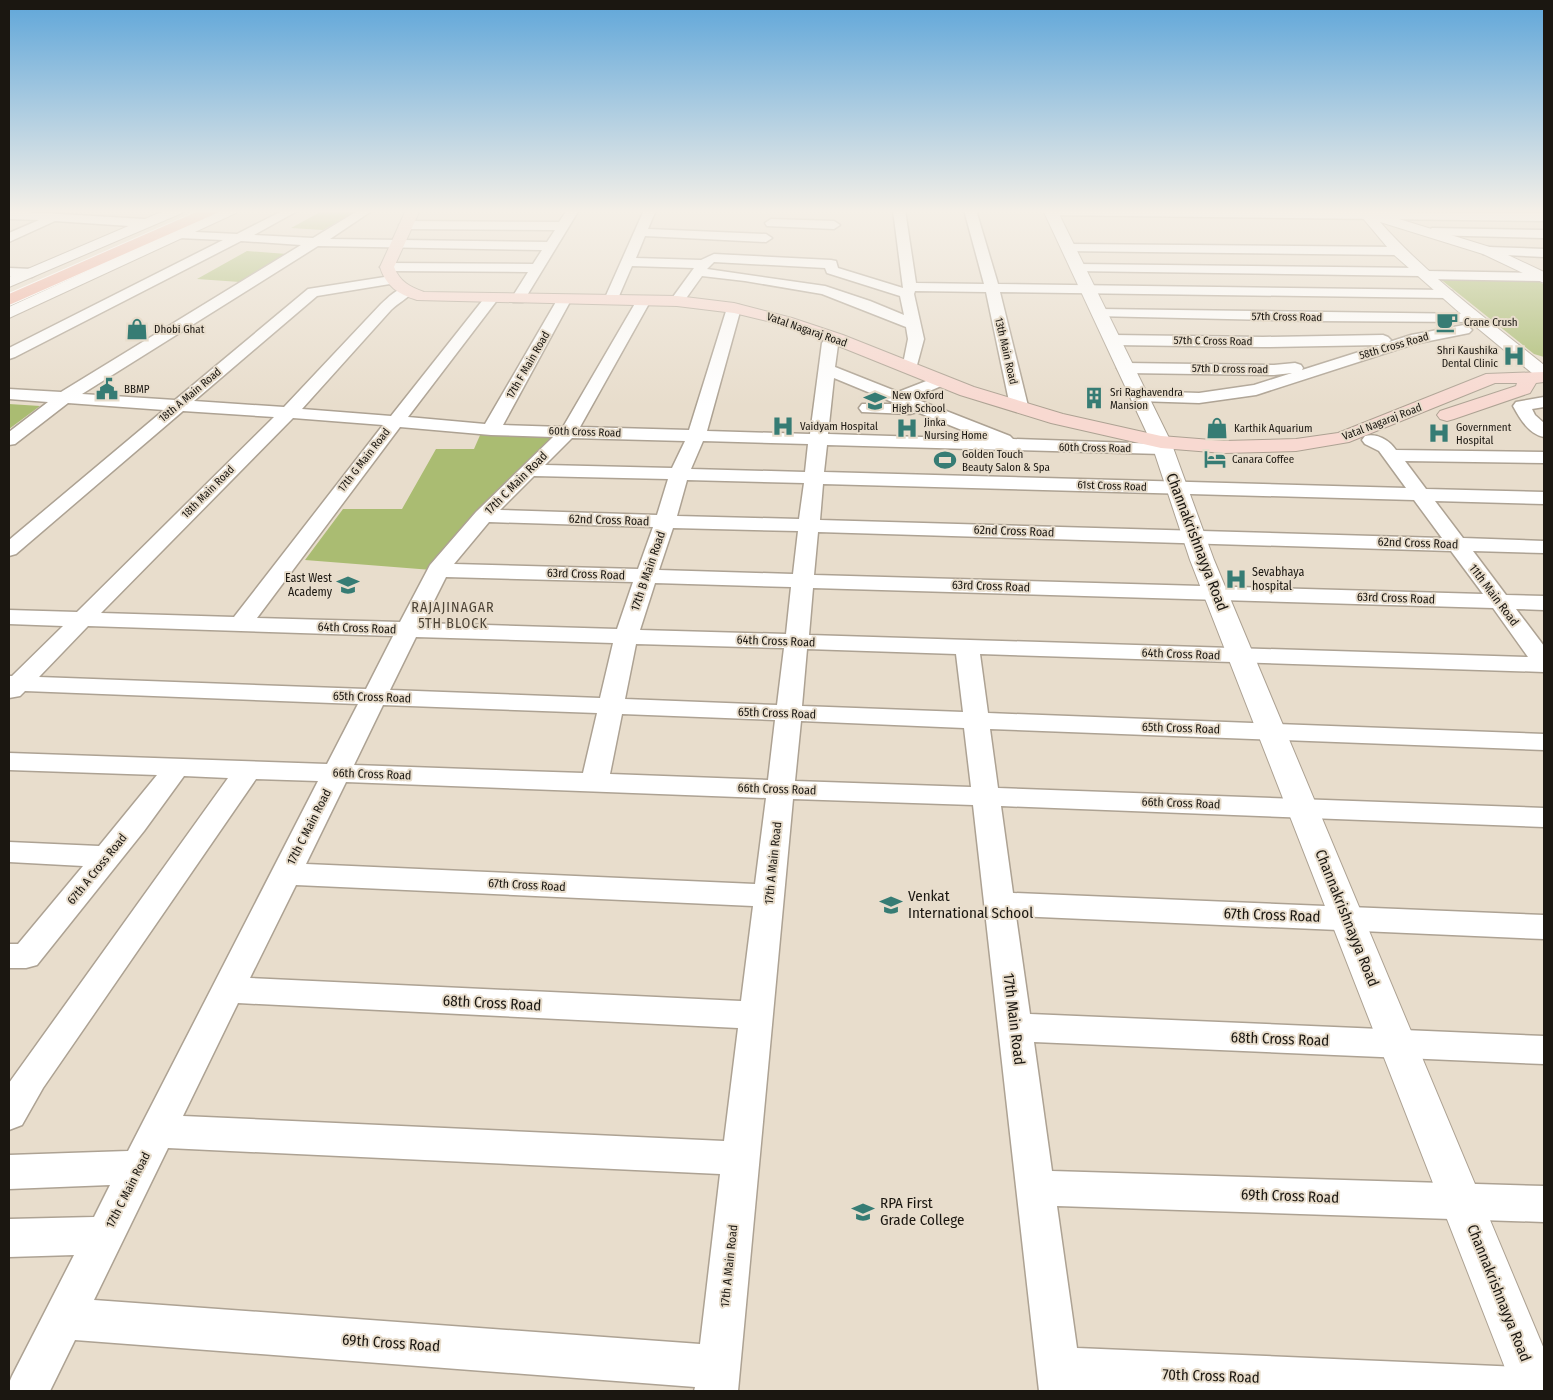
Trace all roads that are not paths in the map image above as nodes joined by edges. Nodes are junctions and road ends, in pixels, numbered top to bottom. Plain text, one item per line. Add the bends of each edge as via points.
1 (26, 275) edge
2 (47, 275) edge
3 (64, 275) edge
4 (90, 275) edge
5 (164, 275) edge
6 (260, 275) edge
7 (395, 275) edge
8 (450, 275) edge
9 (533, 275) edge
10 (621, 275) edge
11 (697, 275) edge
12 (739, 275) edge
13 (852, 275) edge
14 (906, 275) edge
15 (988, 275) edge
16 (1082, 275) edge
17 (1257, 275) edge
18 (1427, 275) edge
19 (395, 280) junction
20 (9, 282) edge
21 (992, 288) junction
22 (1088, 288) junction
23 (908, 290) junction
24 (9, 292) edge
25 (1272, 292) junction
26 (1447, 294) junction
27 (490, 299) junction
28 (518, 299) junction
29 (9, 300) edge
30 (564, 300) junction
31 (611, 300) junction
32 (644, 300) junction
33 (677, 301) junction
34 (734, 308) junction
35 (9, 313) edge
36 (1099, 313) junction
37 (1293, 317) junction
38 (1480, 322) junction
39 (912, 324) junction
40 (837, 339) junction
41 (1113, 340) junction
42 (1411, 340) junction
43 (1313, 341) junction
44 (9, 354) edge
45 (1334, 365) junction
46 (902, 366) junction
47 (1125, 368) junction
48 (827, 370) junction
49 (1539, 376) edge
50 (940, 381) junction
51 (967, 391) junction
52 (9, 394) edge
53 (1138, 396) junction
54 (64, 398) junction
55 (898, 398) junction
56 (1544, 402) edge
57 (179, 404) junction
58 (1019, 406) junction
59 (868, 408) dead end
60 (928, 409) junction
61 (288, 413) junction
62 (395, 421) junction
63 (491, 430) junction
64 (569, 431) junction
65 (1544, 432) edge
66 (696, 436) junction
67 (9, 440) edge
68 (818, 440) junction
69 (1372, 440) junction
70 (1162, 445) junction
71 (1018, 446) junction
72 (1390, 455) junction
73 (1544, 457) edge
74 (530, 470) junction
75 (679, 474) junction
76 (815, 478) junction
77 (1176, 488) junction
78 (1420, 495) junction
79 (1544, 498) edge
80 (483, 516) junction
81 (666, 521) junction
82 (810, 526) junction
83 (1195, 537) junction
84 (1456, 544) junction
85 (1544, 547) edge
86 (9, 550) edge
87 (438, 570) junction
88 (646, 576) junction
89 (804, 581) junction
90 (1216, 593) junction
91 (1499, 601) junction
92 (1544, 603) edge
93 (9, 617) edge
94 (82, 619) junction
95 (241, 624) junction
96 (408, 630) junction
97 (626, 636) junction
98 (797, 642) junction
99 (967, 647) junction
100 (1241, 656) junction
101 (1544, 664) edge
102 (12, 687) edge
103 (374, 697) junction
104 (610, 706) junction
105 (790, 713) junction
106 (976, 720) junction
107 (1272, 732) junction
108 (1544, 742) edge
109 (9, 761) edge
110 (176, 767) junction
111 (248, 770) junction
112 (336, 773) junction
113 (595, 782) junction
114 (781, 789) junction
115 (986, 796) junction
116 (1303, 808) junction
117 (1544, 817) edge
118 (9, 852) edge
119 (107, 856) junction
120 (285, 874) junction
121 (769, 896) junction
122 (999, 904) junction
123 (1347, 918) junction
124 (1544, 927) edge
125 (9, 956) edge
126 (227, 990) junction
127 (757, 1015) junction
128 (1015, 1027) junction
129 (1398, 1044) junction
130 (1544, 1050) edge
131 (9, 1114) edge
132 (157, 1131) junction
133 (741, 1158) junction
134 (139, 1167) junction
135 (9, 1172) edge
136 (1035, 1188) junction
137 (1462, 1202) junction
138 (1544, 1204) edge
139 (105, 1235) junction
140 (9, 1238) edge
141 (63, 1318) junction
142 (717, 1379) edge
143 (1059, 1380) edge
144 (1540, 1390) edge
145 (27, 1391) edge

1 - 20 street
2 - 24 main road
3 - 29 main road
4 - 35 street
5 - 44 street
6 - 54 street
7 - 19 main road
8 - 19 street, 18th A Main Road
9 - 28 street
10 - 31 street
11 - 33 street
12 - 39 street via 825,290
13 - 23 street
14 - 23 street
15 - 21 street, 13th Main Road
16 - 22 street, Channakrishnayya Road
17 - 25 street
18 - 26 street
19 - 27 main road, Vatal Nagaraj Road via 422,297
19 - 57 street, 18th A Main Road via 313,292
19 - 61 street, 18th Main Road via 398,295
21 - 22 street
21 - 23 street
21 - 58 street, 13th Main Road
22 - 25 street
22 - 36 street, Channakrishnayya Road
23 - 39 street
25 - 26 street
25 - 37 street
26 - 38 street
27 - 28 main road, Vatal Nagaraj Road
27 - 62 street, 17th G Main Road
28 - 30 main road, Vatal Nagaraj Road
30 - 31 main road, Vatal Nagaraj Road
30 - 63 street, 17th F Main Road
31 - 32 main road, Vatal Nagaraj Road
32 - 33 main road, Vatal Nagaraj Road
32 - 64 street, 17th C Main Road
33 - 34 main road, Vatal Nagaraj Road
34 - 40 main road, Vatal Nagaraj Road
34 - 66 street, 17th B Main Road
36 - 37 street, 57th Cross Road
36 - 41 street, Channakrishnayya Road
37 - 38 street, 57th Cross Road
37 - 43 street
38 - 42 street, 58th Cross Road
38 - 49 street
39 - 46 street via 916,339 911,362
40 - 46 main road, Vatal Nagaraj Road
40 - 48 street, 17th A Main Road via 830,343
41 - 43 street, 57th C Cross Road
41 - 47 street, Channakrishnayya Road
42 - 43 street, 57th C Cross Road
42 - 45 street, 58th Cross Road
43 - 45 street
45 - 47 street, 57th D cross road via 1274,370
45 - 53 street, 58th Cross Road via 1256,390 1198,398
46 - 50 main road, Vatal Nagaraj Road
47 - 53 street, Channakrishnayya Road
48 - 55 street
48 - 68 street, 17th A Main Road
49 - 69 main road, Vatal Nagaraj Road via 1524,389
49 - 70 main road, Vatal Nagaraj Road via 1492,378 1342,438 1262,447
50 - 51 main road, Vatal Nagaraj Road
50 - 55 street
51 - 58 main road, Vatal Nagaraj Road
51 - 70 main road, Vatal Nagaraj Road via 1009,409 1091,435
52 - 54 street, 60th Cross Road
53 - 70 street, Channakrishnayya Road
54 - 57 street, 60th Cross Road
54 - 67 street
55 - 60 street
56 - 65 street via 1522,406 1528,418
57 - 61 street, 60th Cross Road
57 - 86 street, 18th A Main Road
58 - 70 main road, Vatal Nagaraj Road
59 - 60 street
60 - 71 street
61 - 62 street, 60th Cross Road
61 - 94 street, 18th Main Road
62 - 63 street, 60th Cross Road
62 - 95 street, 17th G Main Road
63 - 64 street, 60th Cross Road
64 - 66 street, 60th Cross Road
64 - 74 street, 17th C Main Road
66 - 68 street, 60th Cross Road
66 - 75 street, 17th B Main Road
68 - 71 street, 60th Cross Road
68 - 76 street, 17th A Main Road
69 - 70 main road, Vatal Nagaraj Road via 1356,445 1226,453
69 - 72 street via 1385,447
70 - 71 street, 60th Cross Road
70 - 77 street, Channakrishnayya Road
72 - 73 street
72 - 78 street, 11th Main Road
74 - 75 street, 61st Cross Road
74 - 80 street, 17th C Main Road
75 - 76 street, 61st Cross Road
75 - 81 street, 17th B Main Road
76 - 77 street, 61st Cross Road
76 - 82 street, 17th A Main Road
77 - 78 street, 61st Cross Road
77 - 83 street, Channakrishnayya Road
78 - 79 street, 61st Cross Road
78 - 84 street, 11th Main Road
80 - 81 street, 62nd Cross Road
80 - 87 street, 17th C Main Road
81 - 82 street, 62nd Cross Road
81 - 88 street, 17th B Main Road
82 - 83 street, 62nd Cross Road
82 - 89 street, 17th A Main Road
83 - 84 street, 62nd Cross Road
83 - 90 street, Channakrishnayya Road
84 - 85 street, 62nd Cross Road
84 - 91 street, 11th Main Road
87 - 88 street, 63rd Cross Road
87 - 96 street, 17th C Main Road
88 - 89 street, 63rd Cross Road
88 - 97 street, 17th B Main Road
89 - 90 street, 63rd Cross Road
89 - 98 street, 17th A Main Road
90 - 91 street, 63rd Cross Road
90 - 100 street, Channakrishnayya Road
91 - 92 street, 63rd Cross Road
91 - 101 street, 11th Main Road
93 - 94 street, 64th Cross Road
94 - 95 street, 64th Cross Road
94 - 102 street, 18th Main Road
95 - 96 street, 64th Cross Road
96 - 97 street, 64th Cross Road
96 - 103 street, 17th C Main Road
97 - 98 street, 64th Cross Road
97 - 104 street, 17th B Main Road
98 - 99 street, 64th Cross Road
98 - 105 street, 17th A Main Road
99 - 100 street, 64th Cross Road
99 - 106 street, 17th Main Road
100 - 101 street, 64th Cross Road
100 - 107 street, Channakrishnayya Road
102 - 103 street, 65th Cross Road
103 - 104 street, 65th Cross Road
103 - 112 street, 17th C Main Road
104 - 105 street, 65th Cross Road
104 - 113 street, 17th B Main Road
105 - 106 street, 65th Cross Road
105 - 114 street, 17th A Main Road
106 - 107 street, 65th Cross Road
106 - 115 street, 17th Main Road
107 - 108 street, 65th Cross Road
107 - 116 street, Channakrishnayya Road
109 - 110 street, 66th Cross Road
110 - 111 street, 66th Cross Road
110 - 119 street, 67th A Cross Road
111 - 112 street, 66th Cross Road
111 - 131 street
112 - 113 street, 66th Cross Road
112 - 120 street, 17th C Main Road
113 - 114 street, 66th Cross Road
114 - 115 street, 66th Cross Road
114 - 121 street, 17th A Main Road
115 - 116 street, 66th Cross Road
115 - 122 street, 17th Main Road
116 - 117 street, 66th Cross Road
116 - 123 street, Channakrishnayya Road
118 - 119 street
119 - 125 street, 67th A Cross Road via 26,956
120 - 121 street, 67th Cross Road
120 - 126 street, 17th C Main Road
121 - 127 street, 17th A Main Road
122 - 123 street, 67th Cross Road
122 - 128 street, 17th Main Road
123 - 124 street, 67th Cross Road
123 - 129 street, Channakrishnayya Road
126 - 127 street, 68th Cross Road
126 - 132 street, 17th C Main Road
127 - 133 street, 17th A Main Road
128 - 129 street, 68th Cross Road
128 - 136 street, 17th Main Road
129 - 130 street, 68th Cross Road
129 - 137 street, Channakrishnayya Road
132 - 133 street
132 - 134 street, 17th C Main Road
133 - 142 street, 17th A Main Road
134 - 135 street
134 - 139 street, 17th C Main Road
136 - 137 street, 69th Cross Road
136 - 143 street, 17th Main Road
137 - 138 street, 69th Cross Road
137 - 144 street, Channakrishnayya Road
139 - 140 street
139 - 141 street, 17th C Main Road
141 - 142 street, 69th Cross Road
141 - 145 street, 17th C Main Road
143 - 144 street, 70th Cross Road

